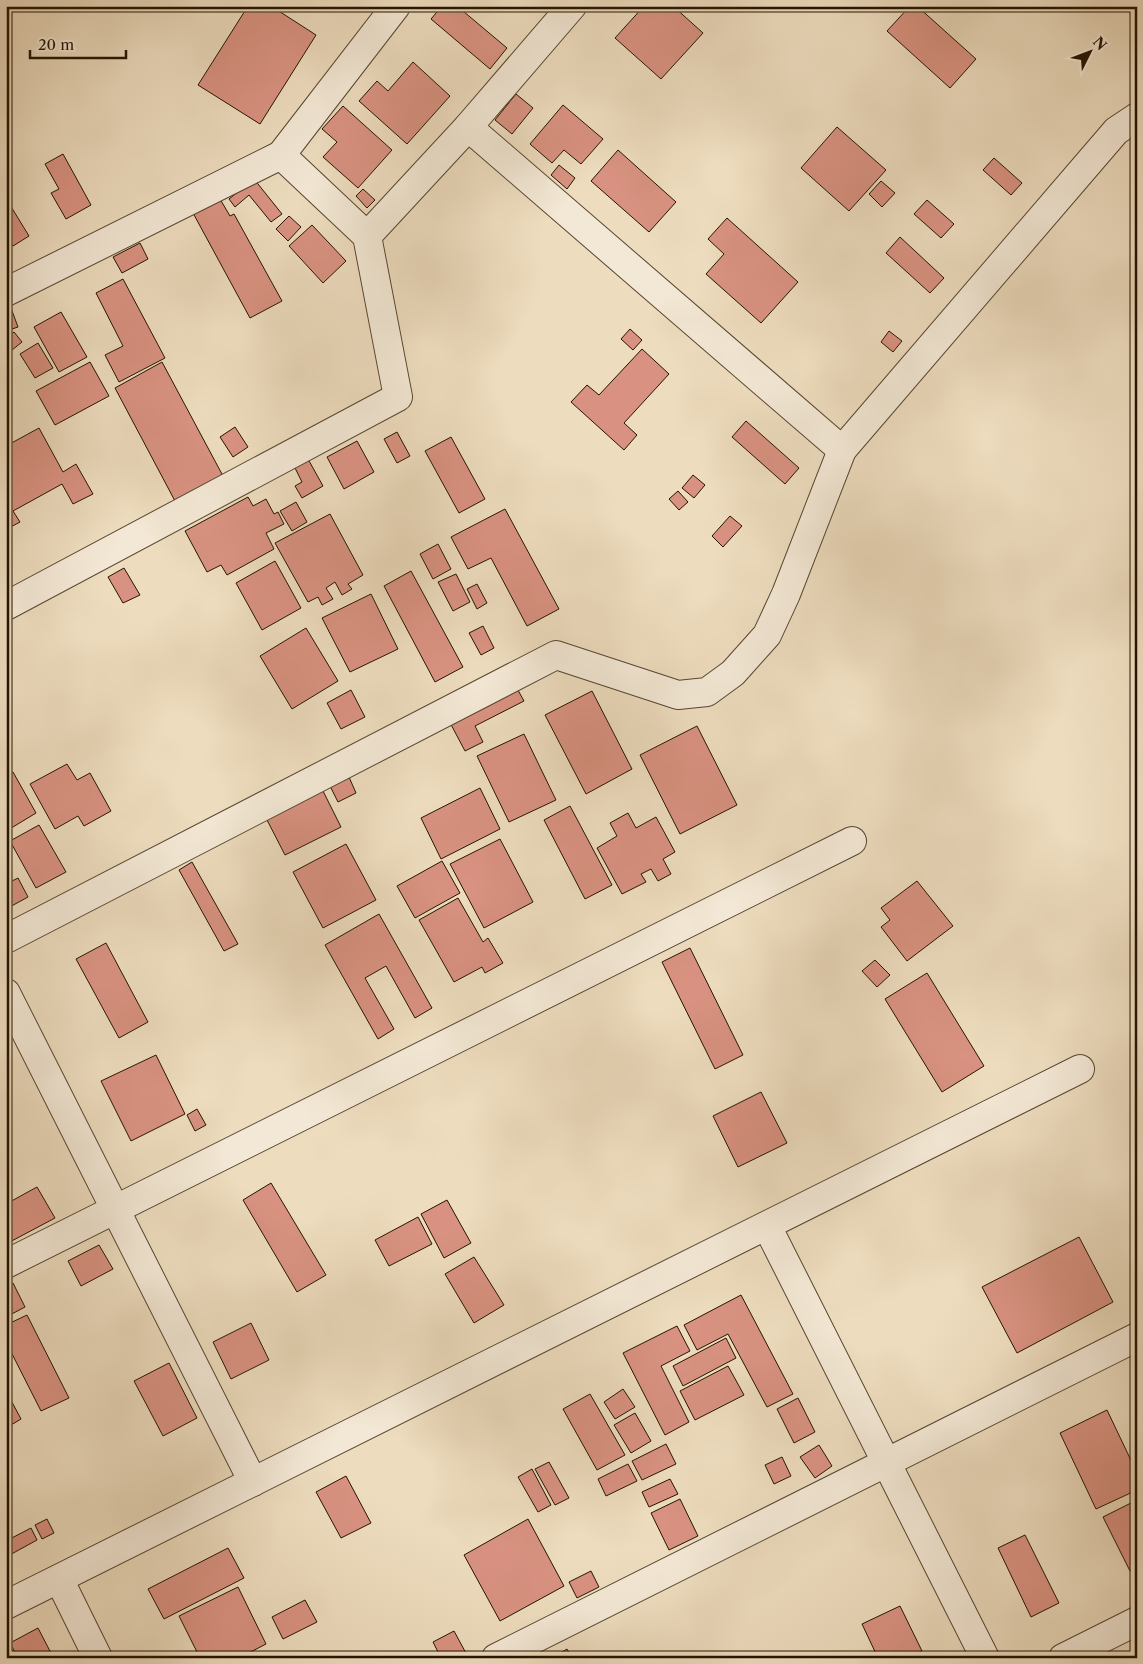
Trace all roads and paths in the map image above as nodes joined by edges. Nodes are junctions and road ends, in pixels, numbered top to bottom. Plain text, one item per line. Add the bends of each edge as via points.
1 (396, 6) edge
2 (572, 6) edge
3 (1137, 117) edge
4 (468, 127) junction
5 (281, 155) junction
6 (367, 236) junction
7 (6, 292) edge
8 (842, 450) junction
9 (6, 606) edge
10 (852, 841) dead end
11 (6, 939) edge
12 (6, 993) edge
13 (1080, 1069) dead end
14 (115, 1209) junction
15 (767, 1226) junction
16 (6, 1264) edge
17 (1137, 1337) edge
18 (886, 1462) junction
19 (253, 1482) junction
20 (58, 1579) junction
21 (6, 1605) edge
22 (1137, 1621) edge
23 (98, 1658) edge
24 (496, 1658) edge
25 (985, 1658) edge
26 (1062, 1658) edge

1 - 5 street
2 - 4 street
3 - 8 street via 1116,131
4 - 6 street
4 - 8 street
5 - 6 street
5 - 7 street
6 - 9 street via 398,398
8 - 11 street via 767,634 733,673 707,692 678,695 556,655
10 - 14 street
12 - 14 street
13 - 15 street
14 - 16 street
14 - 19 street
15 - 18 street
15 - 19 street
17 - 18 street
18 - 24 street
18 - 25 street
19 - 20 street
20 - 21 street
20 - 23 street
22 - 26 street

